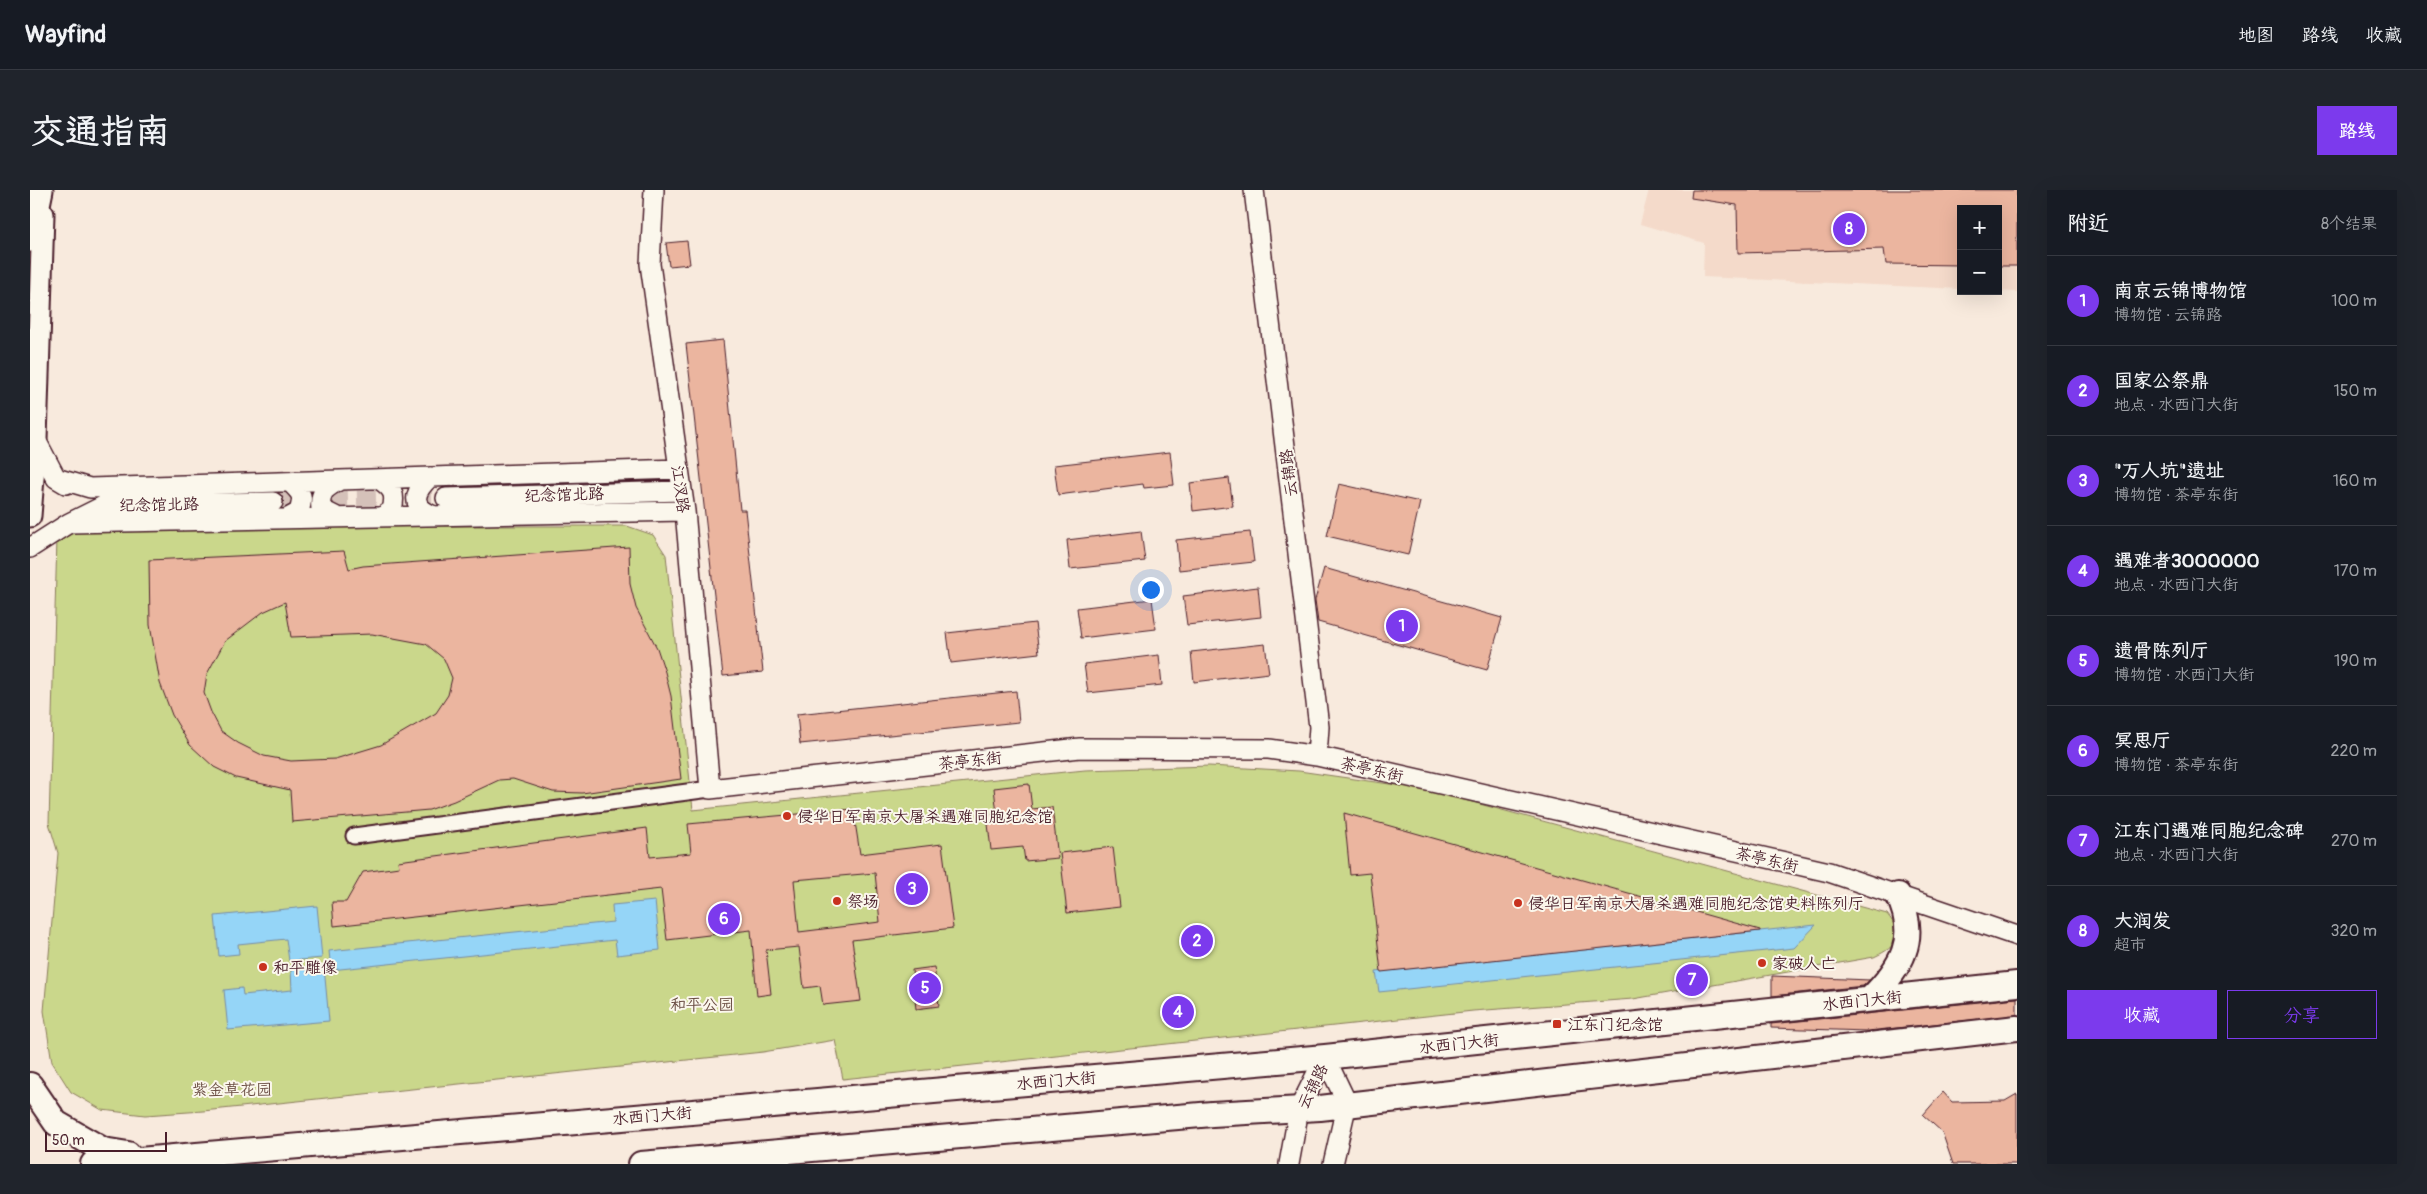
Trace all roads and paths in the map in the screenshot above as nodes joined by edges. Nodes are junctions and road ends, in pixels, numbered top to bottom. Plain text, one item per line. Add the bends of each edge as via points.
1 (42, 190) edge
2 (654, 190) edge
3 (1254, 190) edge
4 (30, 239) edge
5 (36, 440) junction
6 (679, 469) junction
7 (430, 477) junction
8 (56, 478) junction
9 (340, 480) junction
10 (380, 480) junction
11 (290, 482) junction
12 (681, 490) junction
13 (446, 498) tunnel mouth
14 (273, 502) tunnel mouth
15 (105, 505) junction
16 (685, 512) junction
17 (30, 516) edge
18 (434, 516) junction
19 (337, 517) junction
20 (382, 517) junction
21 (288, 518) junction
22 (69, 523) junction
23 (30, 548) edge
24 (1317, 756) junction
25 (710, 789) junction
26 (354, 836) dead end
27 (1898, 895) junction
28 (2017, 936) edge
29 (2017, 984) edge
30 (1870, 1000) junction
31 (2017, 1028) edge
32 (1325, 1057) junction
33 (30, 1085) edge
34 (1347, 1103) junction
35 (1299, 1109) junction
36 (152, 1158) junction
37 (93, 1164) edge
38 (641, 1164) edge
39 (1289, 1164) edge
40 (1333, 1164) edge

1 - 4 highway
1 - 5 main road
2 - 6 street, 江汊路 via 650,264
3 - 24 street, 云锦路 via 1319,727
5 - 8 street
5 - 17 main road
6 - 7 street
6 - 12 street, 江汊路
7 - 10 street
7 - 18 street via 418,488 417,496 418,505
8 - 11 street via 90,488
8 - 15 street, 纪念馆北路
9 - 10 street
9 - 11 street
9 - 19 street via 324,488 320,495 321,509
10 - 20 street via 392,488 395,499 392,510
11 - 21 street via 300,492 302,500 298,512
12 - 13 street, 纪念馆北路
12 - 16 street, 江汊路
14 - 15 street, 纪念馆北路
15 - 22 street, 纪念馆北路
16 - 18 street
16 - 25 street, 江汊路
18 - 20 street
19 - 20 street
19 - 21 street
21 - 22 street
22 - 23 street, 纪念馆北路
24 - 25 street, 茶亭东街 via 1270,749 1080,748
24 - 27 street, 茶亭东街 via 1829,872
25 - 26 street
27 - 28 street, 茶亭东街
27 - 30 main road via 1906,911 1908,933 1905,952 1894,973
29 - 30 main road, 水西门大街
30 - 32 main road, 水西门大街
31 - 34 main road
32 - 34 street, 云锦路
32 - 35 street, 云锦路
32 - 36 main road, 水西门大街
33 - 36 main road via 56,1123 103,1150
34 - 35 main road
34 - 40 street
35 - 38 main road
35 - 39 street, 云锦路
36 - 37 main road, 水西门大街

